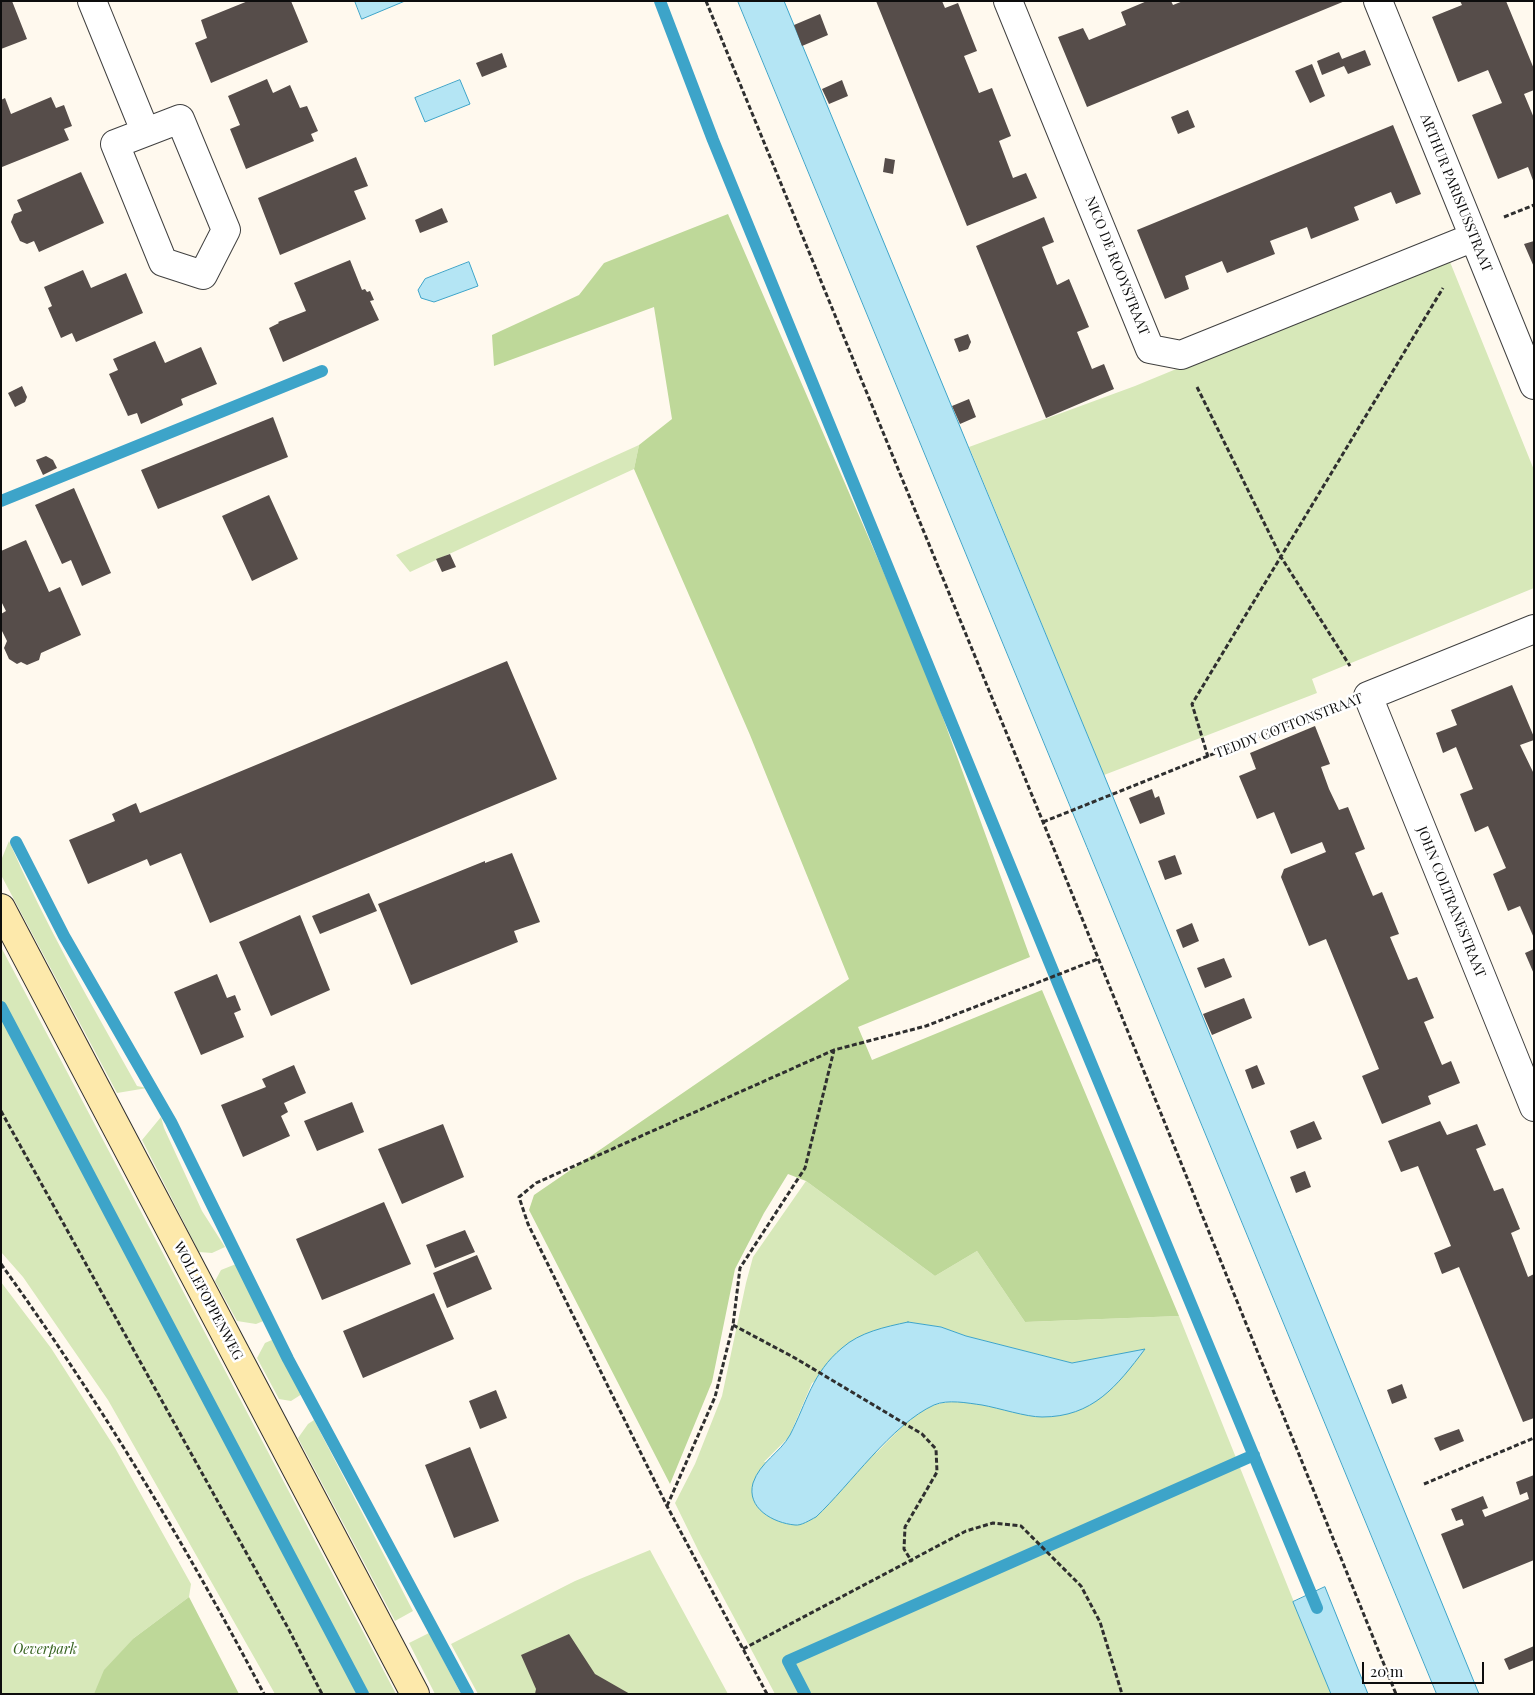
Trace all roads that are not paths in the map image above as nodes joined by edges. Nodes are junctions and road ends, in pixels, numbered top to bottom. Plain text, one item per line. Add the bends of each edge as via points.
1 (92, 1) edge
2 (1378, 1) edge
3 (1016, 4) edge
4 (145, 131) junction
5 (1474, 237) junction
6 (1534, 385) edge
7 (1534, 629) edge
8 (1368, 696) joint
9 (1, 908) edge
10 (1534, 1107) edge
11 (415, 1694) edge

1 - 4 street
2 - 5 street, ARTHUR PARISIUSSTRAAT
3 - 5 street, NICO DE ROOYSTRAAT via 1150,348 1181,355
4 - 4 street via 115,144 163,262 203,275 226,230 180,119
5 - 6 street, ARTHUR PARISIUSSTRAAT
7 - 8 street, TEDDY COTTONSTRAAT
8 - 10 street, JOHN COLTRANESTRAAT
9 - 11 street, WOLLEFOPPENWEG

